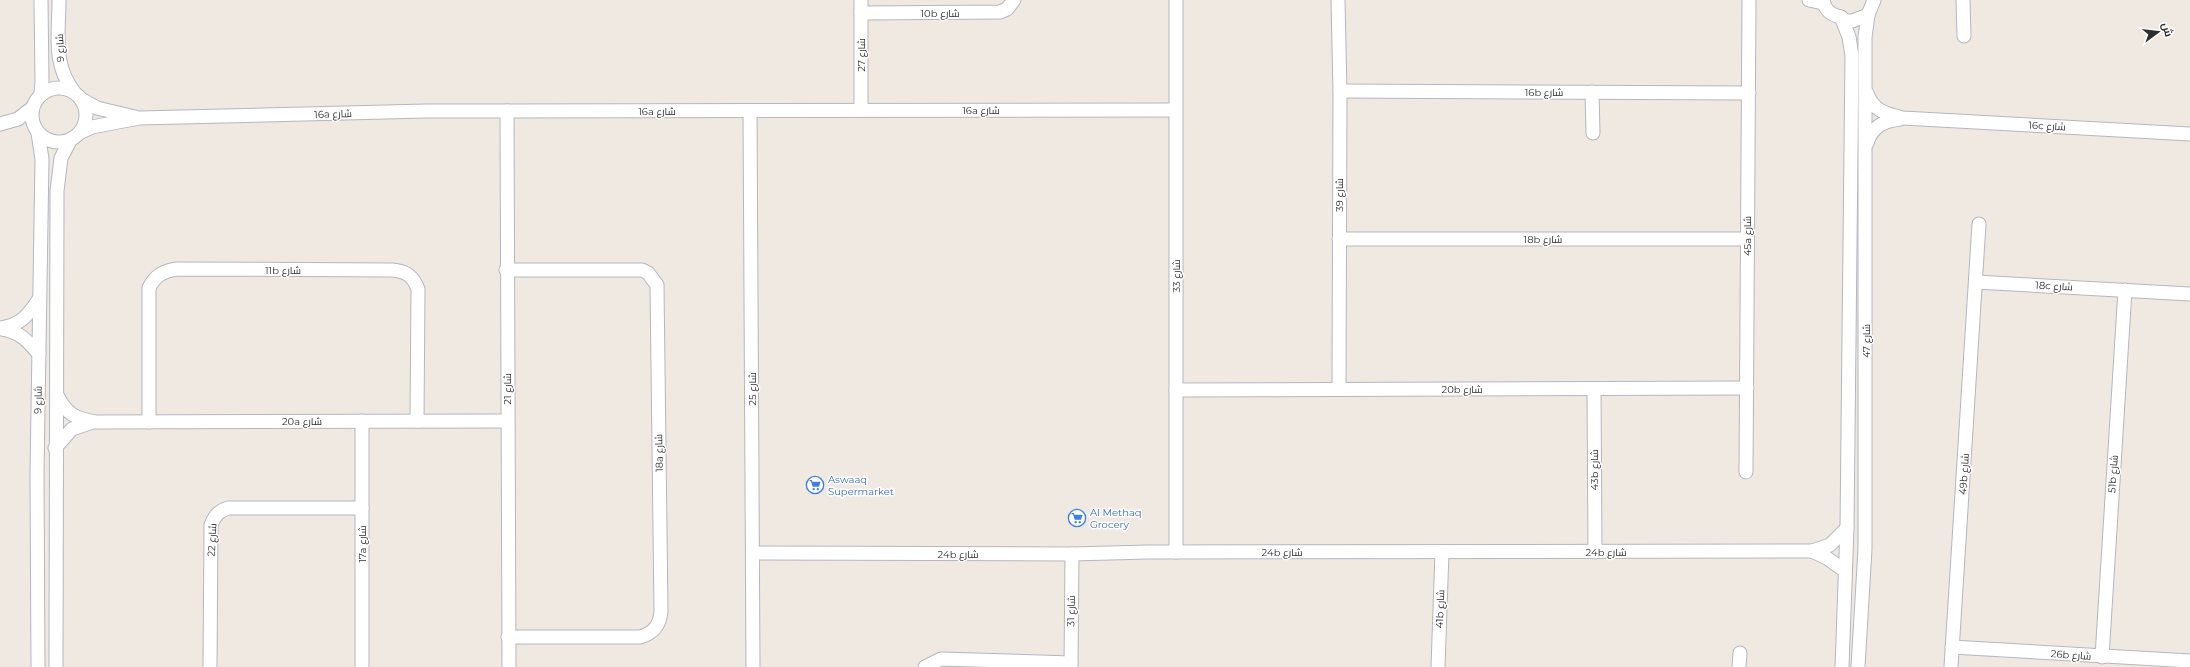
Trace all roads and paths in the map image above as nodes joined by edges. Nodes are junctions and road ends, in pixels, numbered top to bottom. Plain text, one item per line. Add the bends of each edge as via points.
1 (41, 0) edge
2 (59, 0) edge
3 (1014, 0) edge
4 (1176, 0) edge
5 (1338, 0) edge
6 (1749, 0) edge
7 (1809, 0) edge
8 (1874, 0) edge
9 (1963, 0) edge
10 (1823, 2) edge
11 (861, 6) edge
12 (1868, 15) junction
13 (1841, 17) junction
14 (1964, 36) dead end
15 (1340, 91) junction
16 (1867, 91) junction
17 (1592, 92) junction
18 (1749, 93) junction
19 (41, 94) junction
20 (78, 96) junction
21 (32, 108) junction
22 (861, 110) junction
23 (1175, 110) junction
24 (507, 111) junction
25 (750, 111) junction
26 (139, 118) junction
27 (1904, 118) junction
28 (0, 125) edge
29 (37, 132) junction
30 (1592, 132) dead end
31 (2190, 134) edge
32 (75, 136) junction
33 (1866, 146) junction
34 (1979, 224) dead end
35 (1339, 239) junction
36 (1747, 239) junction
37 (506, 270) junction
38 (1976, 282) junction
39 (2125, 290) junction
40 (2190, 294) edge
41 (39, 299) junction
42 (0, 329) edge
43 (39, 354) junction
44 (1747, 388) junction
45 (1339, 389) junction
46 (1594, 389) junction
47 (1176, 390) junction
48 (56, 393) junction
49 (362, 421) junction
50 (417, 421) junction
51 (507, 421) junction
52 (96, 422) junction
53 (149, 422) junction
54 (55, 448) junction
55 (1746, 472) dead end
56 (362, 508) junction
57 (1847, 528) junction
58 (1812, 551) junction
59 (753, 552) junction
60 (1176, 552) junction
61 (1442, 552) junction
62 (1595, 552) junction
63 (1072, 554) junction
64 (1846, 571) junction
65 (508, 637) junction
66 (1952, 648) junction
67 (1740, 653) dead end
68 (2102, 657) junction
69 (2190, 661) edge
70 (1071, 665) edge
71 (38, 667) edge
72 (56, 667) edge
73 (210, 667) edge
74 (362, 667) edge
75 (509, 667) edge
76 (754, 667) edge
77 (925, 667) edge
78 (1438, 667) edge
79 (1740, 667) edge
80 (1842, 667) edge
81 (1858, 667) edge
82 (1951, 667) edge

1 - 19 street, شارع 9
2 - 20 street, شارع 9 via 58,55 65,80
3 - 11 street, 10b شارع via 1007,9 1000,12
4 - 23 street, شارع 33
5 - 15 street, شارع 39
6 - 18 street, 45a شارع
7 - 10 street
8 - 12 street, شارع 47
9 - 14 street
10 - 13 street via 1832,15
11 - 22 street, شارع 27
12 - 13 street via 1852,21 1845,21
12 - 16 street, شارع 47 via 1865,37
13 - 57 street, شارع 47 via 1849,37 1852,56
15 - 17 street, 16b شارع
15 - 35 street, شارع 39
16 - 27 street, 16c شارع via 1869,100 1878,110
16 - 33 street, شارع 47
17 - 18 street, 16b شارع
17 - 30 street
18 - 36 street, 45a شارع
19 - 20 street via 57,87
19 - 21 street
20 - 26 street, 16a شارع via 97,108
20 - 32 street via 86,113 83,127
21 - 28 street via 18,119
21 - 29 street via 32,120
22 - 23 street, 16a شارع
22 - 25 street, 16a شارع
23 - 47 street, شارع 33
24 - 25 street, 16a شارع
24 - 26 street, 16a شارع
24 - 37 street, شارع 21
25 - 59 street, شارع 25
26 - 32 street, 16a شارع via 92,127
27 - 31 street, 16c شارع
27 - 33 street, 16c شارع via 1890,120 1878,126 1869,136
28 - 29 street
29 - 32 street via 54,142
29 - 41 street, شارع 9 via 42,160
32 - 48 street, شارع 9 via 61,158 58,179
33 - 81 street, شارع 47 via 1865,548
34 - 38 street
35 - 36 street, 18b شارع
35 - 45 street, شارع 39
36 - 44 street, 45a شارع
37 - 51 street, شارع 21
37 - 65 street, 18a شارع via 642,270 657,284 660,603 658,625 647,635 640,637
38 - 39 street, 18c شارع
38 - 66 street, 49b شارع
39 - 40 street, 18c شارع
39 - 68 street, 51b شارع
41 - 42 street via 24,320
41 - 43 street, شارع 9
42 - 43 street via 23,336
43 - 71 street, شارع 9
44 - 46 street, 20b شارع
44 - 55 street, 45a شارع
45 - 46 street, 20b شارع
45 - 47 street, 20b شارع
46 - 62 street, 43b شارع
47 - 60 street, شارع 33
48 - 52 street, 20a شارع via 71,415
48 - 54 street, شارع 9
49 - 50 street, 20a شارع
49 - 53 street, 20a شارع
49 - 56 street, 17a شارع
50 - 51 street, 20a شارع
50 - 53 street, 11b شارع via 418,289 409,274 392,270 170,270 157,276 149,288
51 - 65 street, شارع 21
52 - 53 street, 20a شارع
52 - 54 street, 20a شارع via 72,429
54 - 72 street, شارع 9
56 - 73 street, شارع 22 via 228,508 214,517 211,525
56 - 74 street, 17a شارع
57 - 58 street, 24b شارع via 1830,545
57 - 64 street, شارع 47
58 - 62 street, 24b شارع
58 - 64 street, 24b شارع
59 - 63 street, 24b شارع
59 - 76 street, شارع 25
60 - 61 street, 24b شارع
60 - 63 street, 24b شارع
61 - 62 street, 24b شارع
61 - 78 street, 41b شارع
63 - 70 street, شارع 31
64 - 80 street, شارع 47
65 - 75 street, شارع 21
66 - 68 street, 26b شارع
66 - 82 street, 49b شارع
67 - 79 street
68 - 69 street, 26b شارع
70 - 77 street via 941,659

